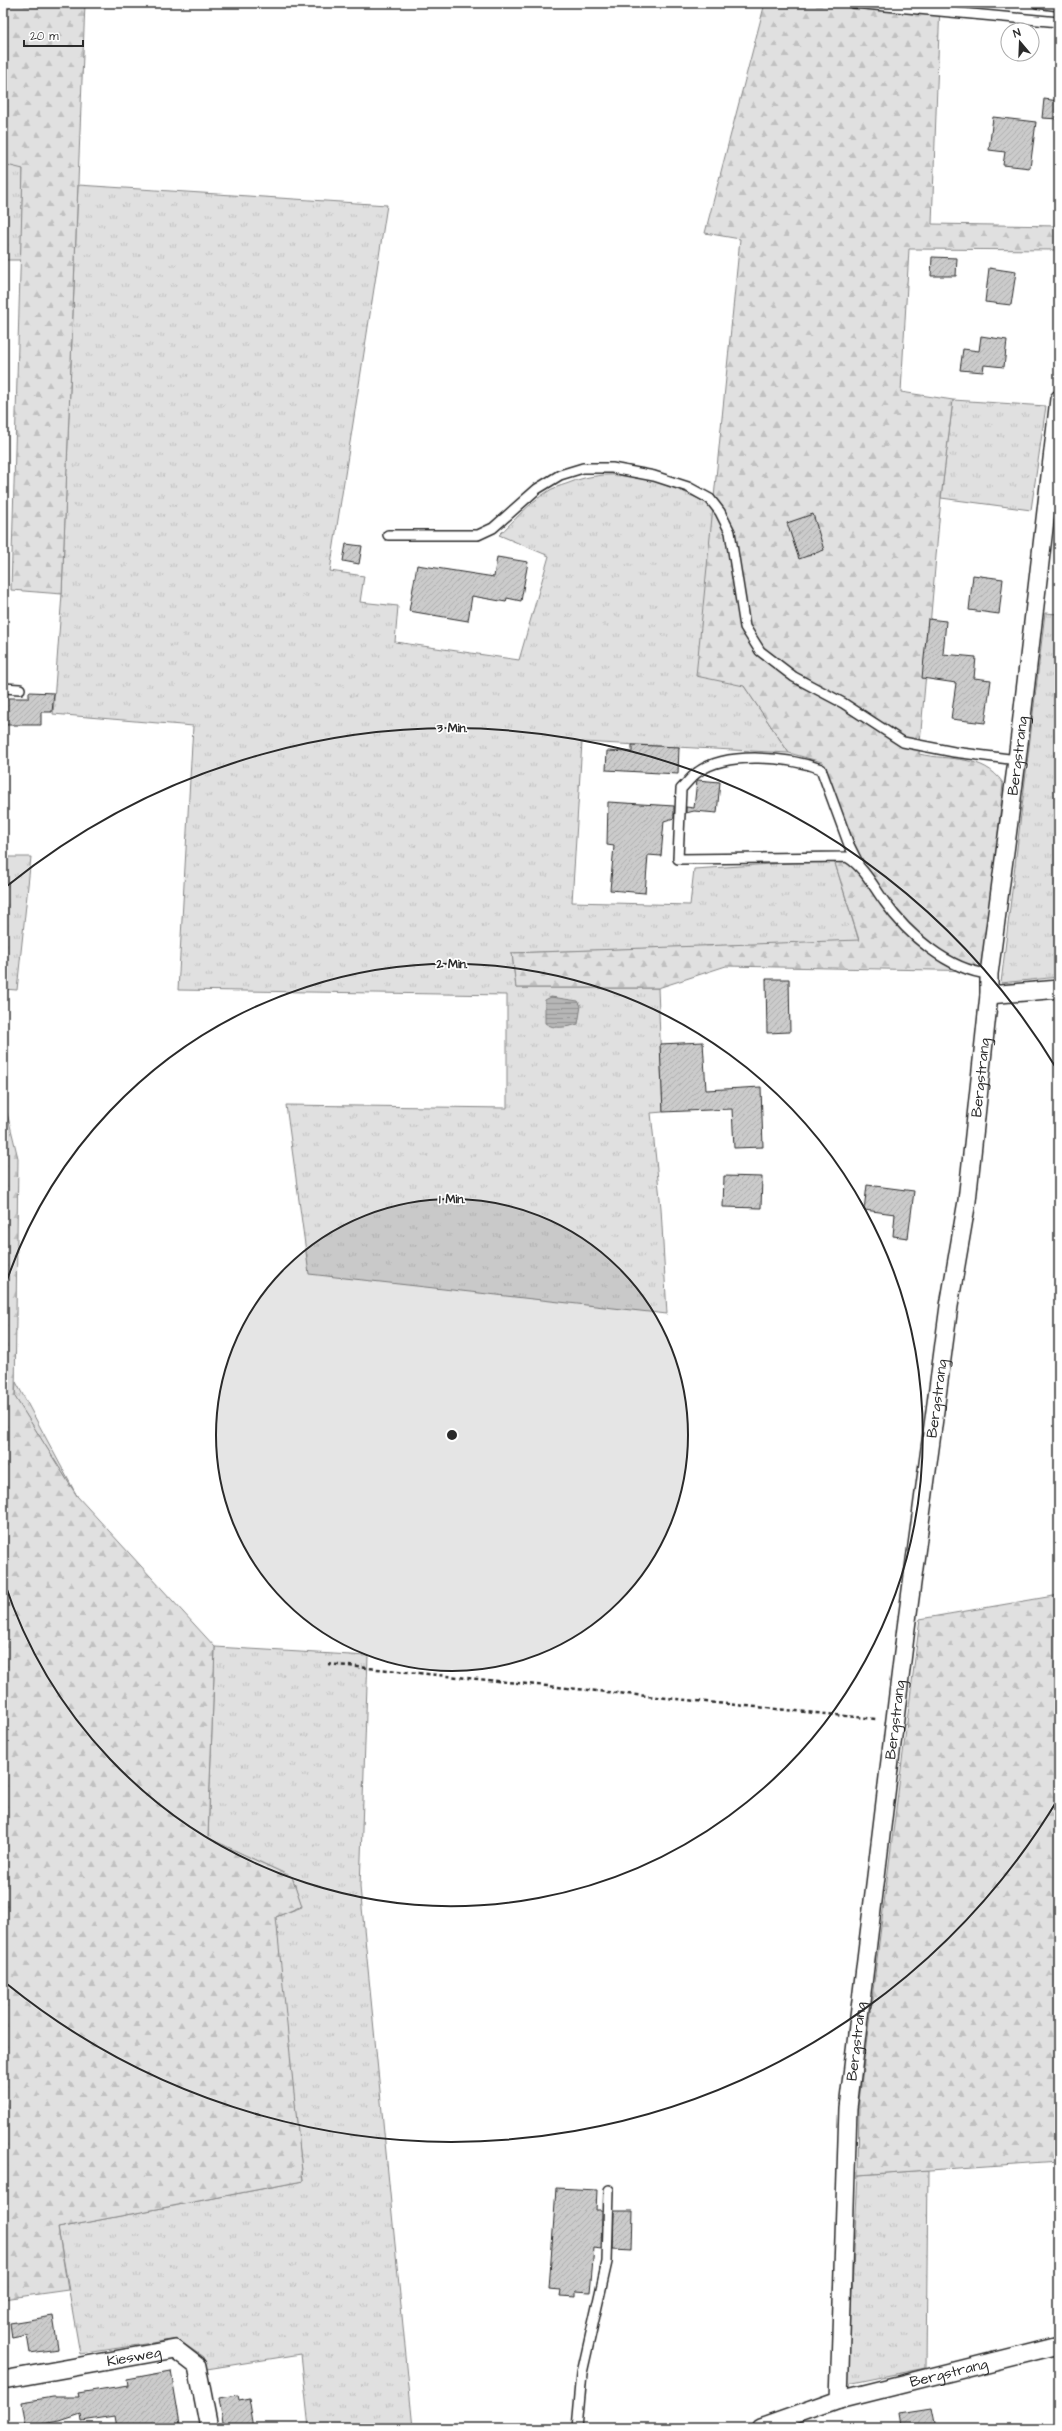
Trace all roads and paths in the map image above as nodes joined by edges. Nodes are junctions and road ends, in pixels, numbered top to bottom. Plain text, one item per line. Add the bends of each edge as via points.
1 (853, 3) edge
2 (1037, 3) edge
3 (1059, 6) edge
4 (1059, 22) edge
5 (1059, 398) edge
6 (388, 535) dead end
7 (3, 688) edge
8 (20, 689) dead end
9 (1018, 760) junction
10 (858, 863) junction
11 (989, 974) junction
12 (1059, 989) edge
13 (989, 995) junction
14 (328, 1664) dead end
15 (897, 1720) junction
16 (609, 2190) dead end
17 (1059, 2345) edge
18 (3, 2380) edge
19 (839, 2400) junction
20 (209, 2428) edge
21 (577, 2428) edge
22 (760, 2428) edge

1 - 4 lane
2 - 3 lane
5 - 9 street, Bergstrang
6 - 9 lane via 478,535 493,528 537,489 560,475 583,468 612,468 654,476 688,487 710,499 730,532 745,627 760,651 794,678 843,703 903,742
7 - 8 lane
9 - 11 street, Bergstrang
10 - 10 lane via 848,857 828,856 678,859 681,789 698,771 723,761 750,758 787,760 821,769
10 - 11 lane via 892,913 918,938 952,963
11 - 13 street, Bergstrang
12 - 13 street
13 - 15 street, Bergstrang via 967,1201 949,1306 906,1628
14 - 15 path via 859,1719
15 - 19 street, Bergstrang via 848,2108
16 - 21 lane via 607,2262 582,2373
17 - 19 street, Bergstrang
18 - 20 street, Kiesweg via 175,2349 198,2366
19 - 22 street, Bergstrang

